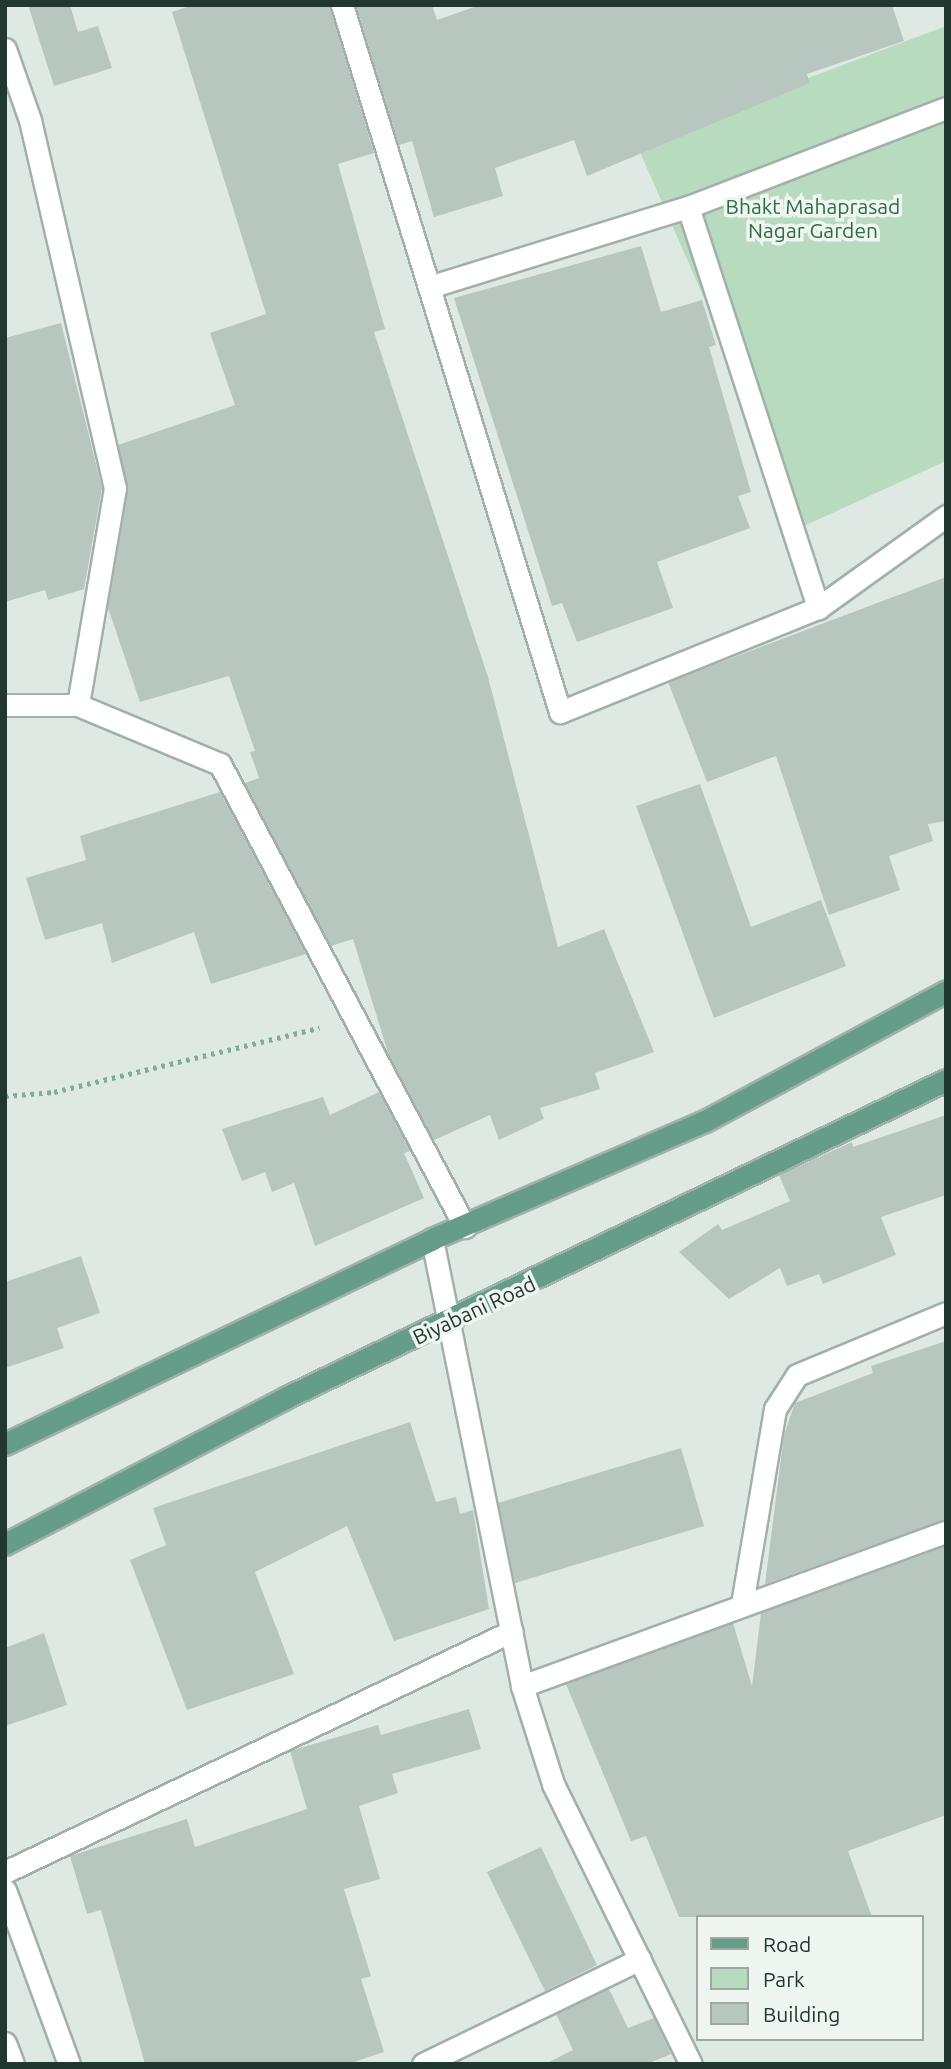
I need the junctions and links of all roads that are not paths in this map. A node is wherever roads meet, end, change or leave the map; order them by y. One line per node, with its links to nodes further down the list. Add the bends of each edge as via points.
1 (342, 5): 5 (street)
2 (5, 49): 9 (street, via 30,120 114,488)
3 (946, 108): 4 (street)
4 (688, 207): 5 (street); 7 (street)
5 (429, 288): 7 (street, via 560,712)
6 (946, 516): 7 (street)
7 (818, 608)
8 (5, 705): 9 (street)
9 (78, 705): 12 (street, via 220,764)
10 (946, 991): 12 (main road, via 705,1121)
11 (946, 1080): 15 (main road, Biyabani Road)
12 (465, 1227): 13 (main road)
13 (432, 1239): 15 (street); 16 (main road)
14 (946, 1313): 19 (street, via 797,1375 775,1409)
15 (448, 1322): 18 (main road, Biyabani Road, via 287,1397); 20 (street)
16 (5, 1444)
17 (946, 1532): 19 (street)
18 (5, 1544)
19 (742, 1604): 21 (street)
20 (512, 1632): 21 (street); 22 (street)
21 (522, 1686): 24 (street, via 553,1784)
22 (5, 1872)
23 (5, 1890): 25 (street)
24 (640, 1959): 26 (street); 27 (street)
25 (69, 2064)
26 (422, 2064)
27 (691, 2064)

